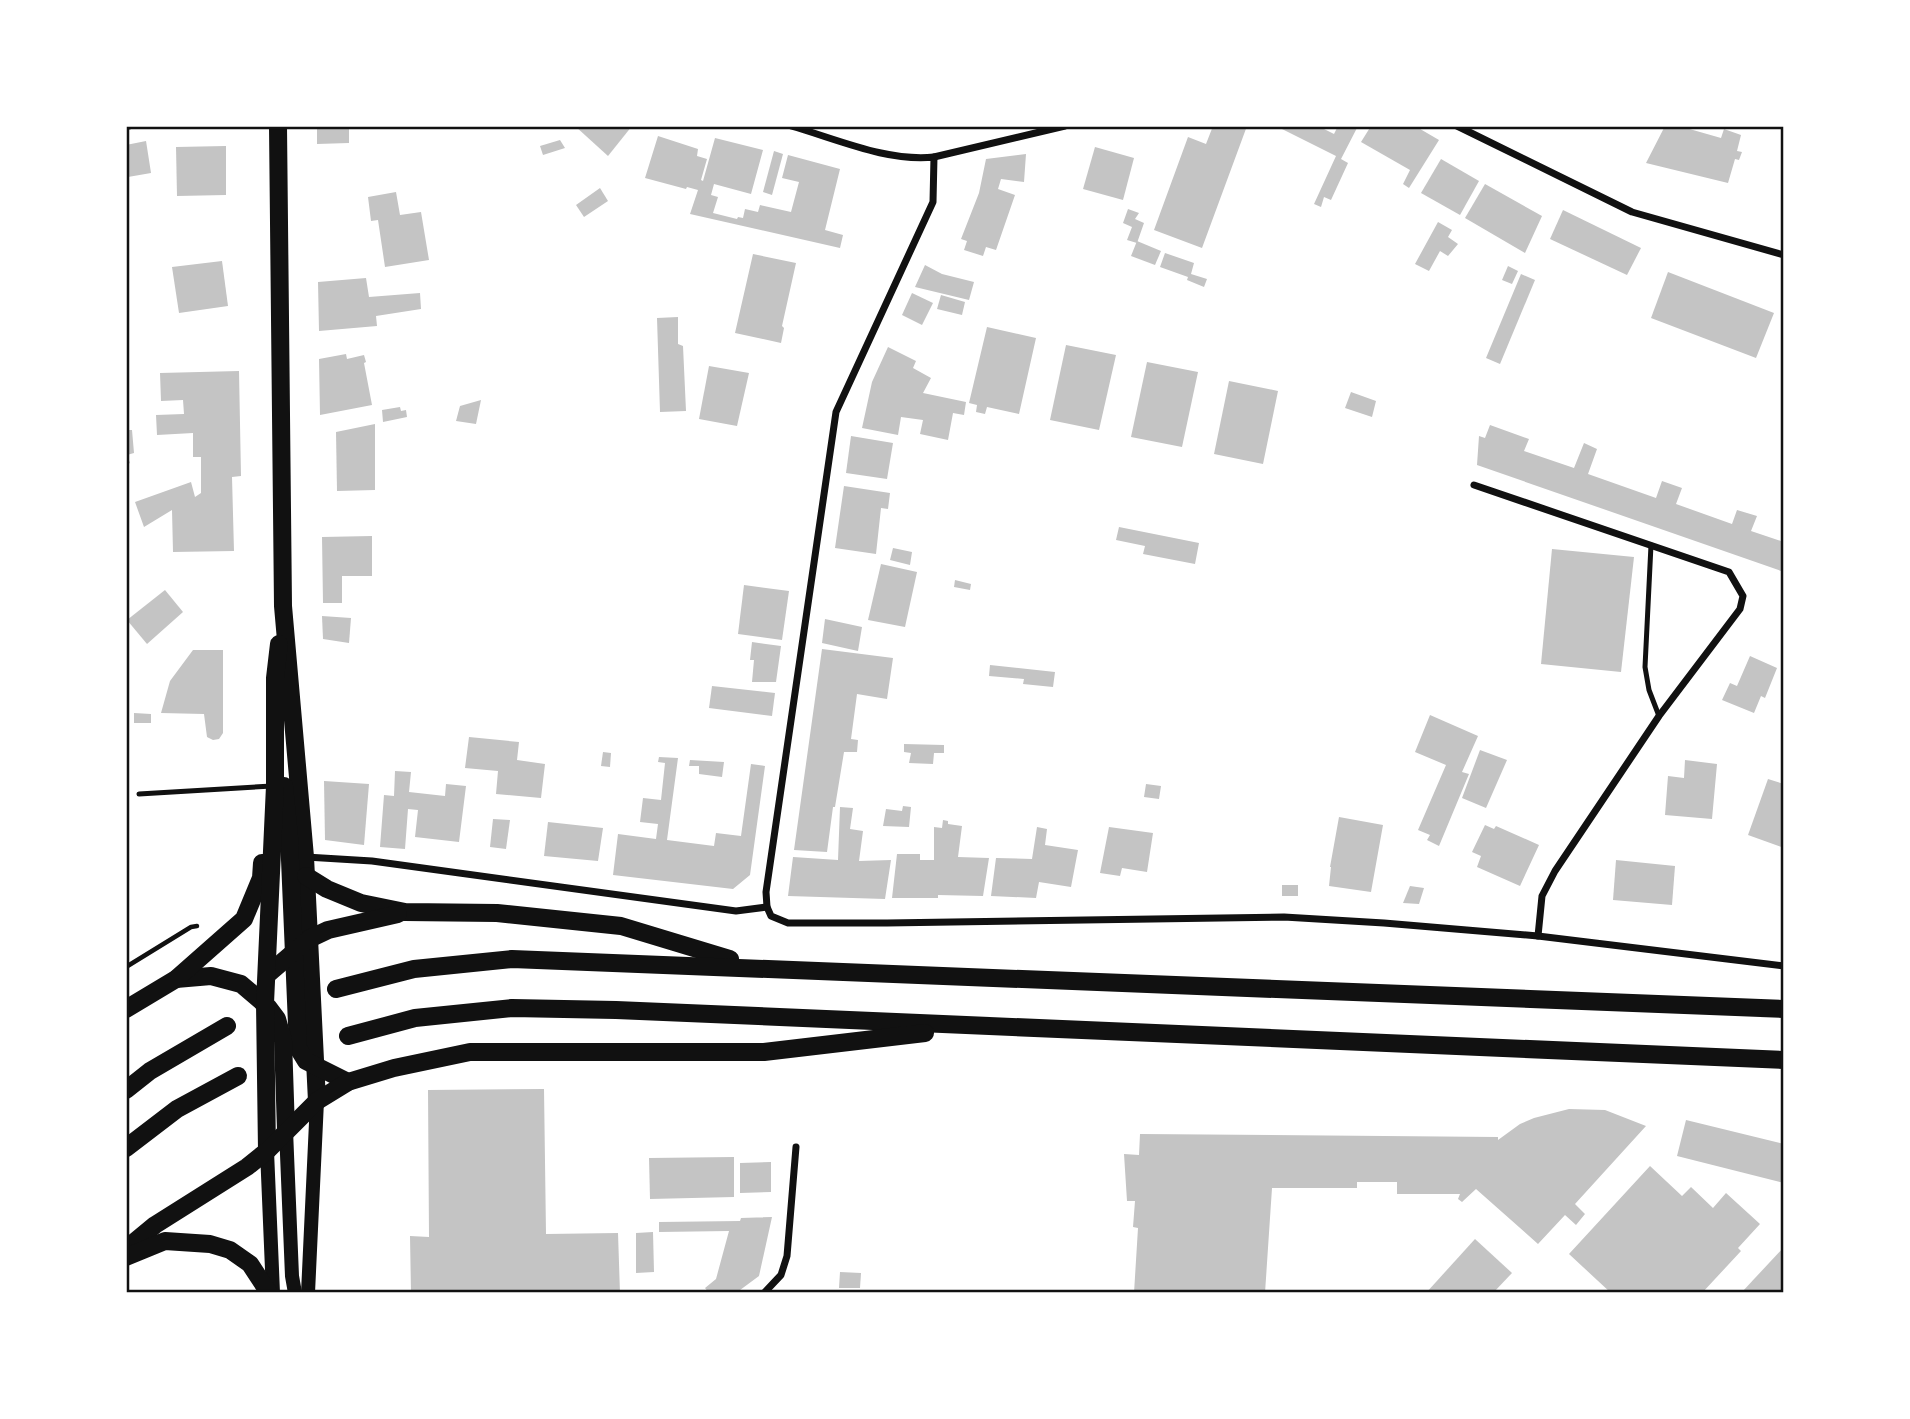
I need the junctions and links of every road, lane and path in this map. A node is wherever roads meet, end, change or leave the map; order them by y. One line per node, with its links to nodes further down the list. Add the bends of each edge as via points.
1 (278, 126): 11 (main road)
2 (791, 126): 7 (street, via 893,155)
3 (1018, 126): 6 (street)
4 (1065, 126): 6 (street)
5 (1457, 126): 8 (street, via 1632,212)
6 (1014, 137): 7 (street)
7 (934, 157): 19 (street, via 933,202 836,412)
8 (1784, 255)
9 (1474, 485): 10 (street)
10 (1651, 545): 13 (lane, via 1645,667); 13 (street, via 1729,572 1743,596 1740,609)
11 (283, 606): 12 (main road); 17 (main road)
12 (275, 678): 14 (main road); 16 (main road)
13 (1659, 716): 21 (street, via 1555,871 1542,896)
14 (270, 786): 15 (lane); 26 (main road); 27 (main road, via 261,878 244,919)
15 (139, 794)
16 (289, 836): 17 (street); 23 (main road)
17 (305, 857): 18 (main road); 19 (street, via 372,861 736,911)
18 (306, 876): 20 (main road, via 361,903); 22 (main road)
19 (767, 906): 21 (street, via 771,916 788,923 1284,917)
20 (405, 912): 22 (main road, via 328,930); 25 (main road, via 497,913 621,926)
21 (1538, 936): 24 (street)
22 (309, 939): 23 (main road); 36 (main road)
23 (294, 953): 26 (main road); 36 (main road, via 298,1048)
24 (1784, 966)
25 (757, 967): 28 (main road, via 512,958 414,969); 31 (main road)
26 (267, 975): 29 (main road)
27 (176, 979): 29 (main road, via 211,976 241,984); 30 (main road)
28 (336, 989)
29 (265, 1003): 41 (main road, via 277,1019 283,1040); 44 (main road)
30 (126, 1009)
31 (1784, 1009)
32 (227, 1026): 39 (main road)
33 (976, 1027): 34 (main road, via 512,1008 415,1018); 35 (main road); 38 (main road, via 764,1052 470,1052)
34 (348, 1035)
35 (1784, 1060)
36 (315, 1066): 38 (main road); 40 (main road)
37 (238, 1076): 43 (main road, via 177,1109)
38 (348, 1082): 40 (main road)
39 (126, 1090)
40 (317, 1101): 41 (main road); 49 (main road)
41 (286, 1130): 44 (main road); 48 (main road)
42 (796, 1147): 50 (street, via 787,1256 781,1275)
43 (126, 1148)
44 (267, 1151): 45 (main road); 47 (main road)
45 (126, 1249)
46 (126, 1257): 47 (main road, via 165,1241 210,1244 250,1264)
47 (271, 1293)
48 (295, 1293)
49 (309, 1293)
50 (765, 1293)

